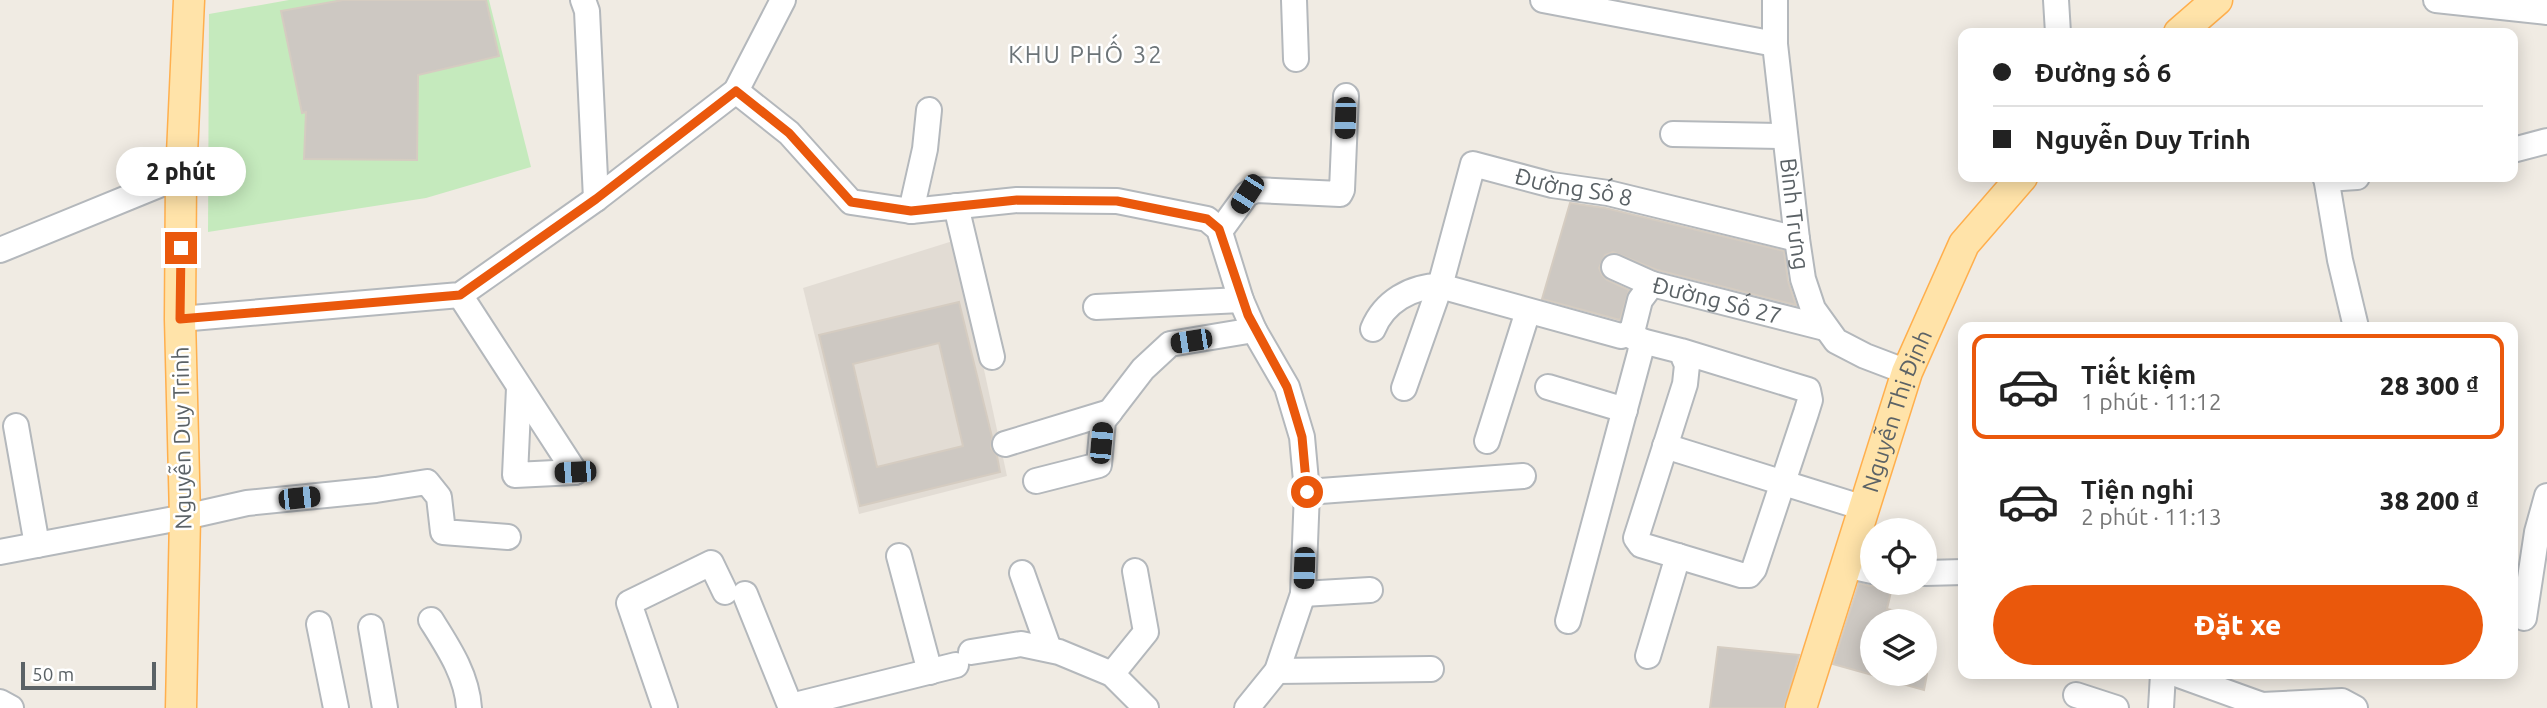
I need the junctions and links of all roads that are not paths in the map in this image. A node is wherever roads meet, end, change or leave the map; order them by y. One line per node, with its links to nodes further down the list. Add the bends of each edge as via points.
1 (583, 0): 25 (street)
2 (783, 0): 15 (street)
3 (1294, 0): 14 (street)
4 (1543, 0): 13 (street)
5 (1775, 0): 13 (street, Bình Trưng)
6 (2056, 0): 11 (street)
7 (2217, 0): 12 (main road)
8 (2436, 0): 10 (street)
9 (194, 3): 22 (main road, Nguyễn Duy Trinh)
10 (2547, 12)
11 (2058, 28)
12 (2185, 28)
13 (1774, 44): 19 (street, Bình Trưng)
14 (1296, 59)
15 (736, 91): 25 (street); 27 (street, via 789,133 851,202)
16 (1346, 96): 28 (street, via 1340,194 1256,190 1247,194)
17 (929, 110): 27 (street)
18 (1673, 134): 19 (street)
19 (1785, 136): 29 (street, Bình Trưng)
20 (2547, 141): 21 (street)
21 (2518, 149)
22 (181, 176): 30 (street); 38 (main road, Nguyễn Duy Trinh)
23 (2018, 182): 46 (main road, Nguyễn Thị Định, via 1964,244)
24 (2327, 182): 39 (street)
25 (596, 199): 34 (street)
26 (956, 206): 27 (street); 28 (street, via 1017,200 1117,201 1207,219); 45 (street)
27 (911, 211)
28 (1219, 229): 35 (street)
29 (1797, 239): 33 (street, Đường Số 8, via 1472,164); 40 (street, Bình Trưng, via 1803,279)
30 (0, 250)
31 (1614, 267): 32 (street)
32 (1652, 284): 40 (street, Đường Số 27); 43 (street, Đường Số 27, via 1640,300)
33 (1440, 286): 37 (street); 41 (street, via 1427,286 1398,298 1383,309); 49 (street)
34 (460, 295): 38 (street); 48 (street)
35 (1241, 300): 36 (street); 42 (street)
36 (1096, 307)
37 (1528, 311): 43 (street); 53 (street)
38 (180, 319): 62 (main road, Nguyễn Duy Trinh)
39 (2356, 322)
40 (1825, 328): 46 (street, Bình Trưng, via 1836,341)
41 (1373, 329)
42 (1254, 330): 51 (street, via 1170,344 1143,369); 59 (street, via 1287,387 1302,437)
43 (1634, 337): 44 (street); 50 (street, Đường Số 27)
44 (1681, 351): 55 (street, via 1687,365 1685,384); 58 (street, via 1808,390 1810,400)
45 (992, 357)
46 (1907, 372): 61 (main road, Nguyễn Thị Định)
47 (1548, 387): 50 (street)
48 (519, 388)
49 (1404, 388)
50 (1626, 410): 77 (street, Đường Số 27)
51 (1110, 412): 54 (street); 57 (street, via 1103,421 1099,465)
52 (16, 426): 64 (street)
53 (1487, 441)
54 (1005, 444)
55 (1665, 446): 58 (street); 67 (street, via 1636,538 1641,545)
56 (1523, 476): 59 (street)
57 (1036, 481)
58 (1782, 483): 61 (street); 67 (street, via 1749,575)
59 (1307, 492): 74 (street)
60 (2547, 496): 75 (street, via 2537,533)
61 (1864, 508): 68 (main road, Nguyễn Thị Định)
62 (185, 517): 63 (street, via 247,503 427,482 439,497 443,532); 64 (street); 92 (main road, Nguyễn Duy Trinh)
63 (508, 537)
64 (37, 545): 65 (street)
65 (0, 552)
66 (899, 556): 84 (street)
67 (1678, 556): 81 (street)
68 (1859, 568): 99 (main road, Nguyễn Thị Định)
69 (1135, 571): 85 (street, via 1146,632)
70 (1958, 572): 72 (street)
71 (1022, 573): 80 (street)
72 (1937, 573)
73 (1370, 590): 74 (street)
74 (1303, 594): 83 (street)
75 (2528, 618)
76 (431, 620): 95 (street, via 454,656)
77 (1567, 621)
78 (319, 624): 93 (street)
79 (371, 628): 94 (street)
80 (1049, 649): 84 (street, via 1021,643); 85 (street)
81 (1648, 656)
82 (1431, 669): 83 (street)
83 (1277, 671): 98 (street)
84 (929, 672): 90 (street)
85 (1112, 674): 97 (street)
86 (2163, 679): 101 (street)
87 (2190, 679): 102 (street, via 2262,705 2342,701)
88 (2076, 695): 100 (street)
89 (0, 702): 91 (street)
90 (791, 707): 96 (street, via 735,593 711,563 629,603)
91 (11, 708)
92 (181, 708)
93 (336, 708)
94 (385, 708)
95 (468, 708)
96 (664, 708)
97 (1146, 708)
98 (1247, 708)
99 (1801, 708)
100 (2116, 708)
101 (2161, 708)
102 (2355, 708)

